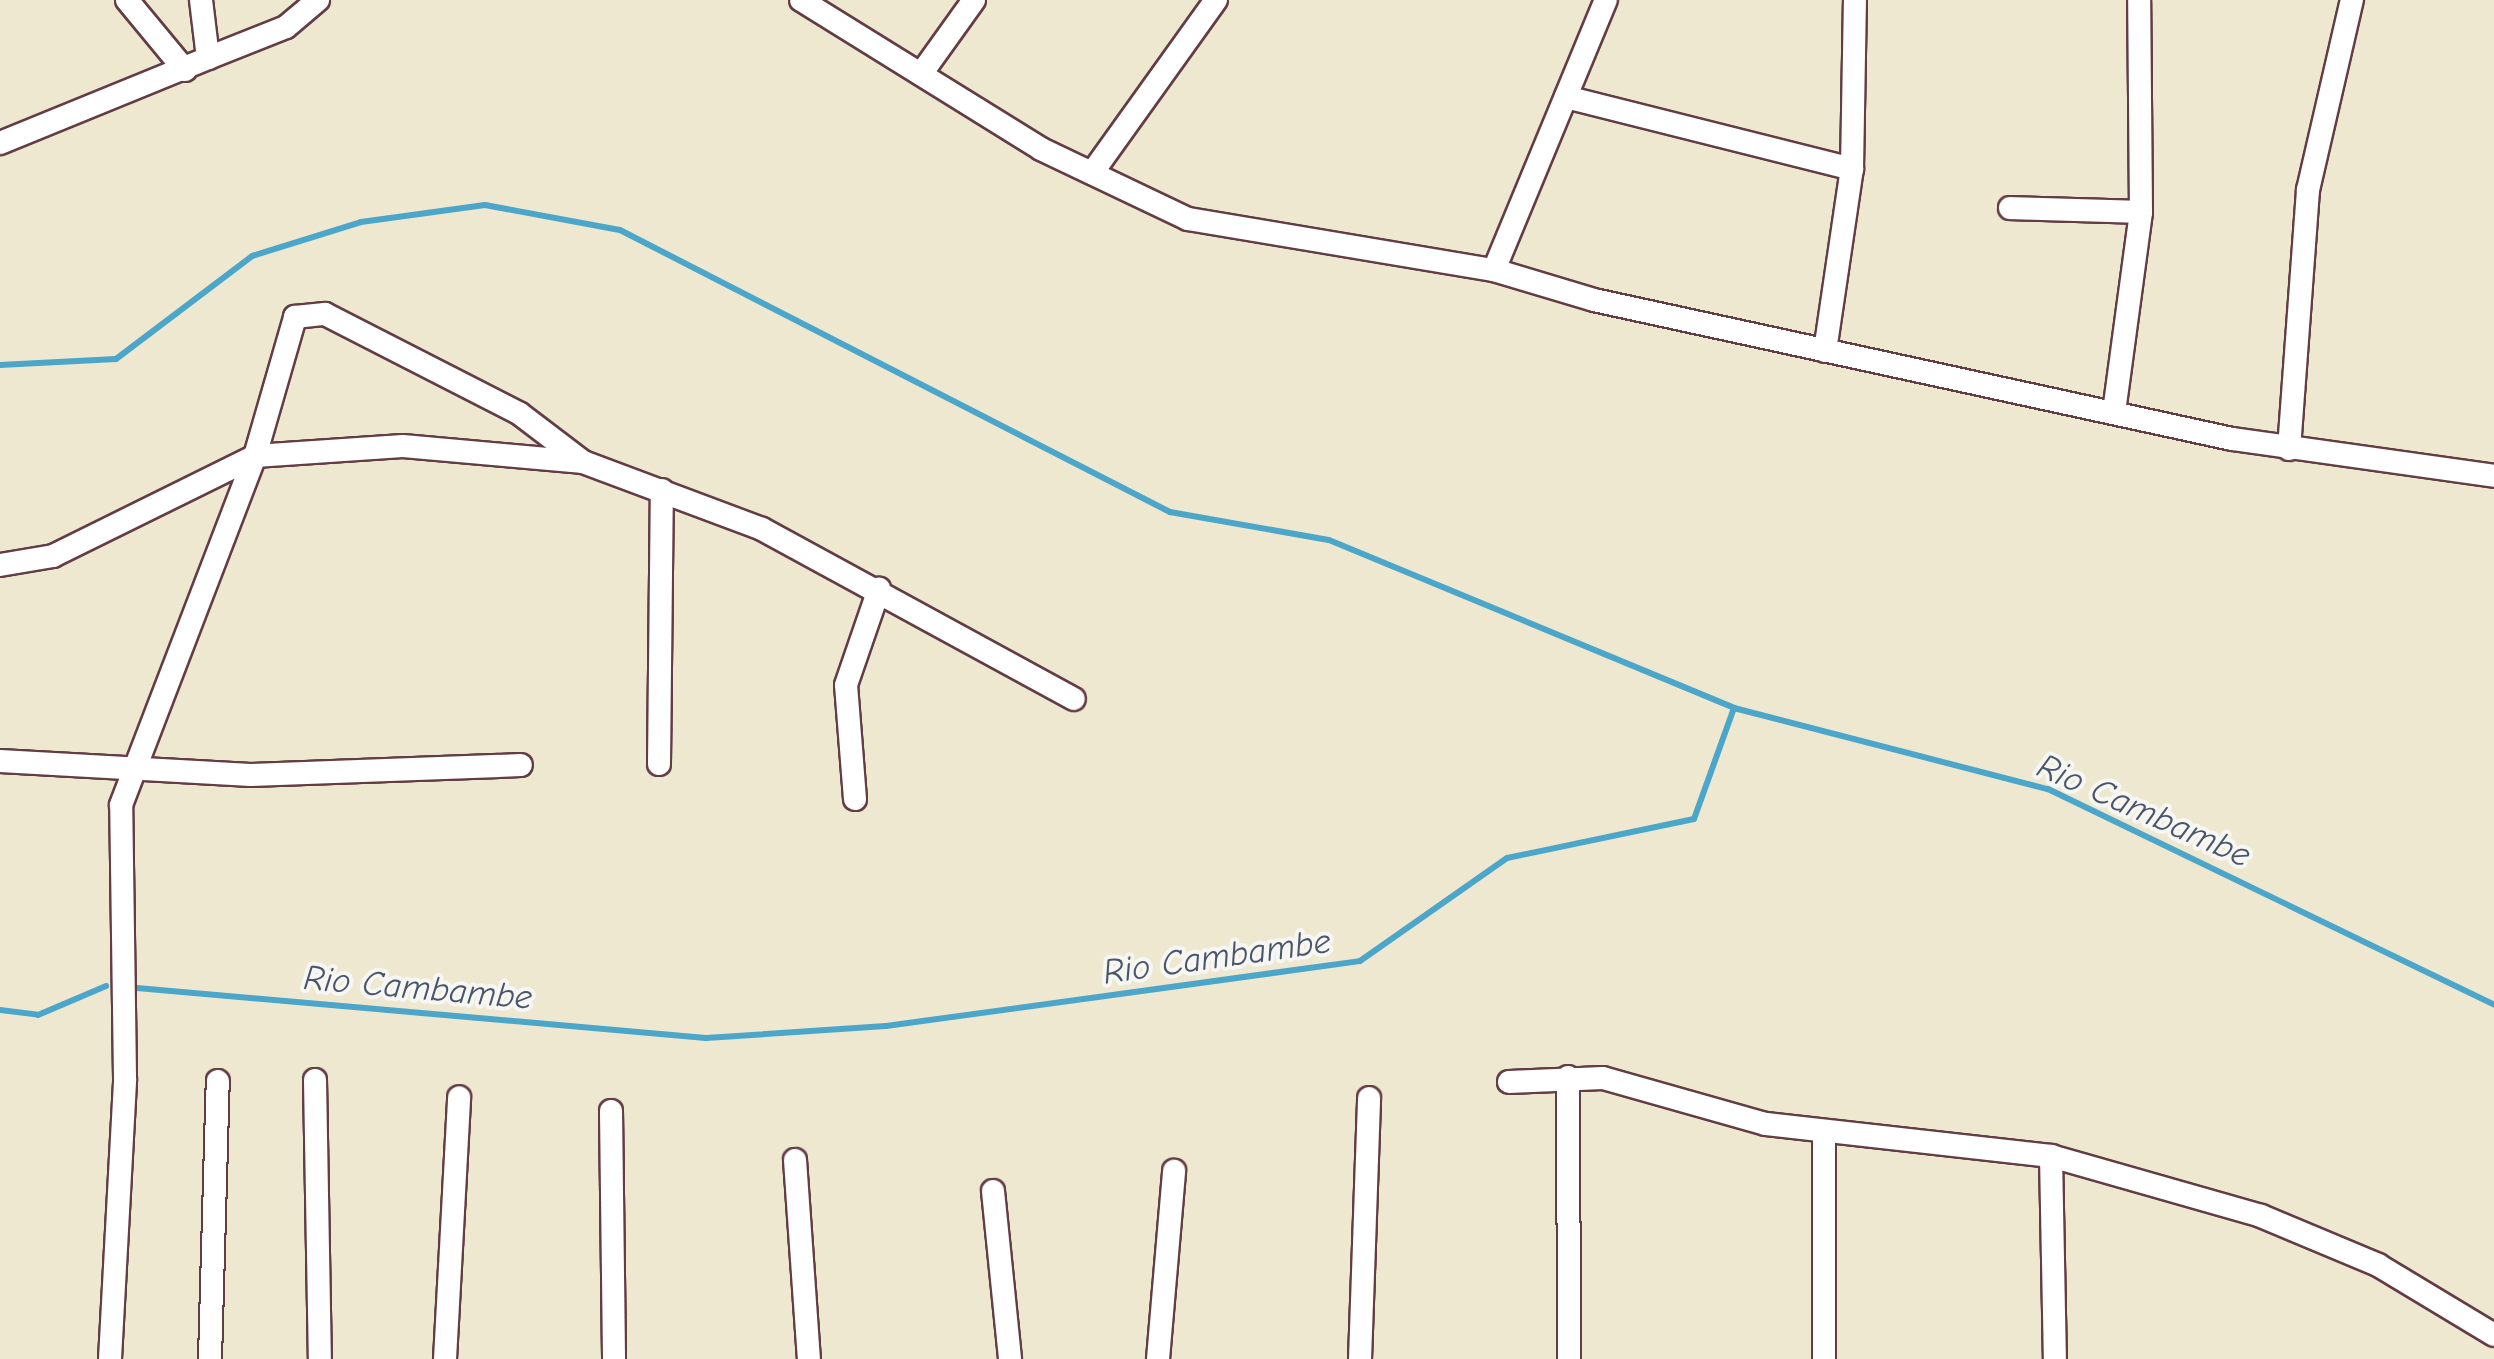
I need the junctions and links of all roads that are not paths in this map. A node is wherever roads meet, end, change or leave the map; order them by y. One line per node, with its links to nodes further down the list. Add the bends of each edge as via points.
1 (127, 0): 12 (street)
2 (201, 0): 11 (street)
3 (318, 0): 11 (street, via 286,28)
4 (801, 0): 13 (street)
5 (974, 0): 13 (street)
6 (1216, 0): 17 (street)
7 (1606, 0): 14 (street)
8 (1856, 0): 16 (street)
9 (2139, 0): 19 (street)
10 (2352, 0): 23 (street, via 2308,190)
11 (208, 58): 12 (street)
12 (185, 70): 15 (street)
13 (921, 74): 17 (street)
14 (1566, 97): 16 (street); 20 (street)
15 (0, 142)
16 (1852, 170): 21 (street)
17 (1092, 173): 20 (street, via 1224,229)
18 (2010, 208): 19 (street)
19 (2141, 212): 22 (street)
20 (1494, 270): 21 (street)
21 (1825, 351): 22 (street)
22 (2114, 412): 23 (street)
23 (2289, 449): 26 (street)
24 (255, 456): 25 (street, via 404,446); 25 (street, via 268,392 304,310 520,414); 28 (street, via 53,556); 34 (street)
25 (583, 462): 27 (street)
26 (2494, 476)
27 (662, 490): 29 (street); 32 (street)
28 (0, 565)
29 (879, 589): 30 (street); 35 (street, via 846,684)
30 (1074, 699)
31 (0, 760): 34 (street)
32 (660, 764)
33 (521, 765): 34 (street)
34 (127, 772): 49 (street)
35 (855, 799)
36 (1568, 1078): 39 (street); 43 (street, via 1628,1083); 58 (street)
37 (314, 1080): 51 (street)
38 (218, 1081): 50 (street)
39 (1509, 1082)
40 (460, 1097): 52 (street)
41 (1368, 1098): 57 (street)
42 (612, 1111): 53 (street)
43 (1824, 1132): 44 (street); 59 (street)
44 (2052, 1156): 48 (street, via 2261,1216 2378,1265); 60 (street)
45 (795, 1160): 54 (street)
46 (1174, 1172): 56 (street)
47 (993, 1191): 55 (street)
48 (2494, 1335)
49 (110, 1359)
50 (210, 1359)
51 (320, 1359)
52 (445, 1359)
53 (614, 1359)
54 (809, 1359)
55 (1010, 1359)
56 (1158, 1359)
57 (1360, 1359)
58 (1569, 1359)
59 (1824, 1359)
60 (2055, 1359)

